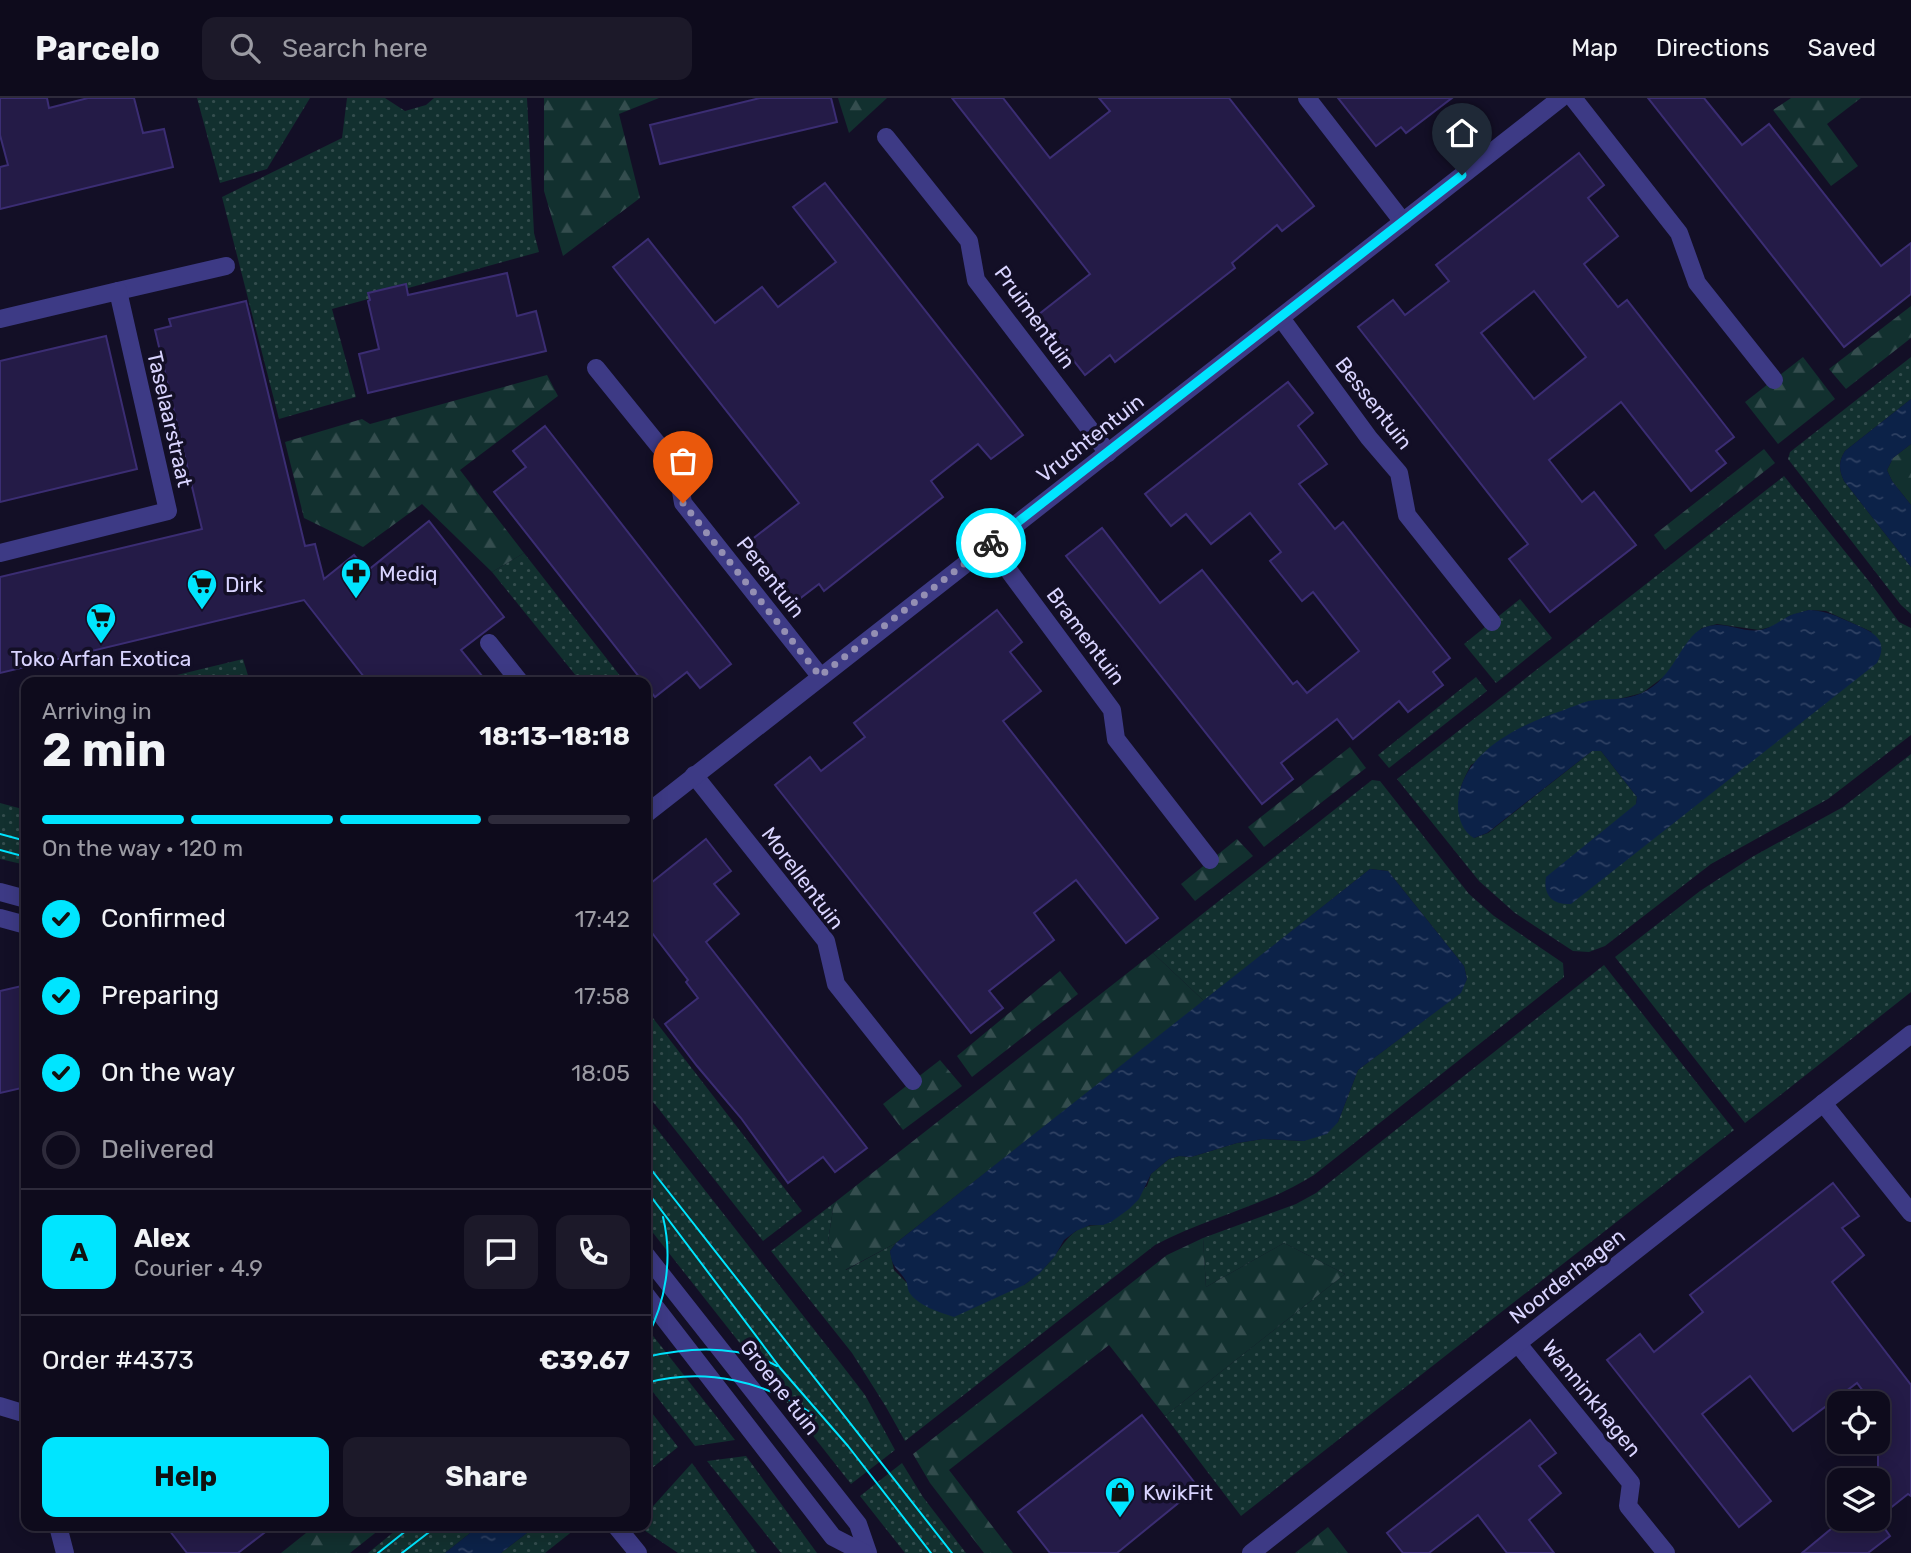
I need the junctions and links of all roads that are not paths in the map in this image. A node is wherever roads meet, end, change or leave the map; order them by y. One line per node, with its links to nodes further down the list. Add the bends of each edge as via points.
1 (1307, 98): 5 (street)
2 (1561, 98): 5 (street, Vruchtentuin)
3 (1573, 98): 11 (street, via 1679,233 1697,283)
4 (886, 137): 12 (street, Pruimentuin, via 969,242 976,280)
5 (1403, 222): 8 (street, Vruchtentuin)
6 (226, 266): 7 (street)
7 (118, 291): 9 (street); 14 (street, Taselaarstraat, via 168,511)
8 (1281, 318): 12 (street, Vruchtentuin); 15 (street, Bessentuin, via 1399,473 1408,516)
9 (0, 319)
10 (596, 368): 17 (street, Perentuin, via 677,468 683,503)
11 (1774, 380)
12 (1108, 453): 13 (street, Vruchtentuin)
13 (989, 544): 17 (street, Vruchtentuin); 21 (street, Bramentuin, via 1112,710 1116,740)
14 (0, 553)
15 (1492, 622)
16 (489, 643): 18 (street)
17 (820, 676): 19 (street, Vruchtentuin)
18 (516, 677)
19 (694, 775): 20 (street, Vruchtentuin); 27 (street, Morellentuin, via 826,941 836,984)
20 (651, 810)
21 (1210, 860)
22 (0, 892): 23 (street)
23 (21, 898)
24 (0, 918): 25 (street)
25 (21, 924)
26 (1911, 1034): 28 (street, Noorderhagen)
27 (913, 1081)
28 (1823, 1103): 29 (street); 32 (street, Noorderhagen)
29 (1911, 1213)
30 (651, 1261): 39 (street, Groene tuin, via 858,1524)
31 (651, 1301): 39 (street, Groene tuin, via 833,1537)
32 (1518, 1344): 40 (street, Noorderhagen); 41 (street, Wanninkhagen, via 1631,1483 1628,1506)
33 (0, 1406): 34 (street)
34 (21, 1412)
35 (59, 1531): 37 (street)
36 (620, 1531): 38 (street)
37 (65, 1553)
38 (638, 1553)
39 (866, 1553)
40 (1251, 1553)
41 (1666, 1553)

